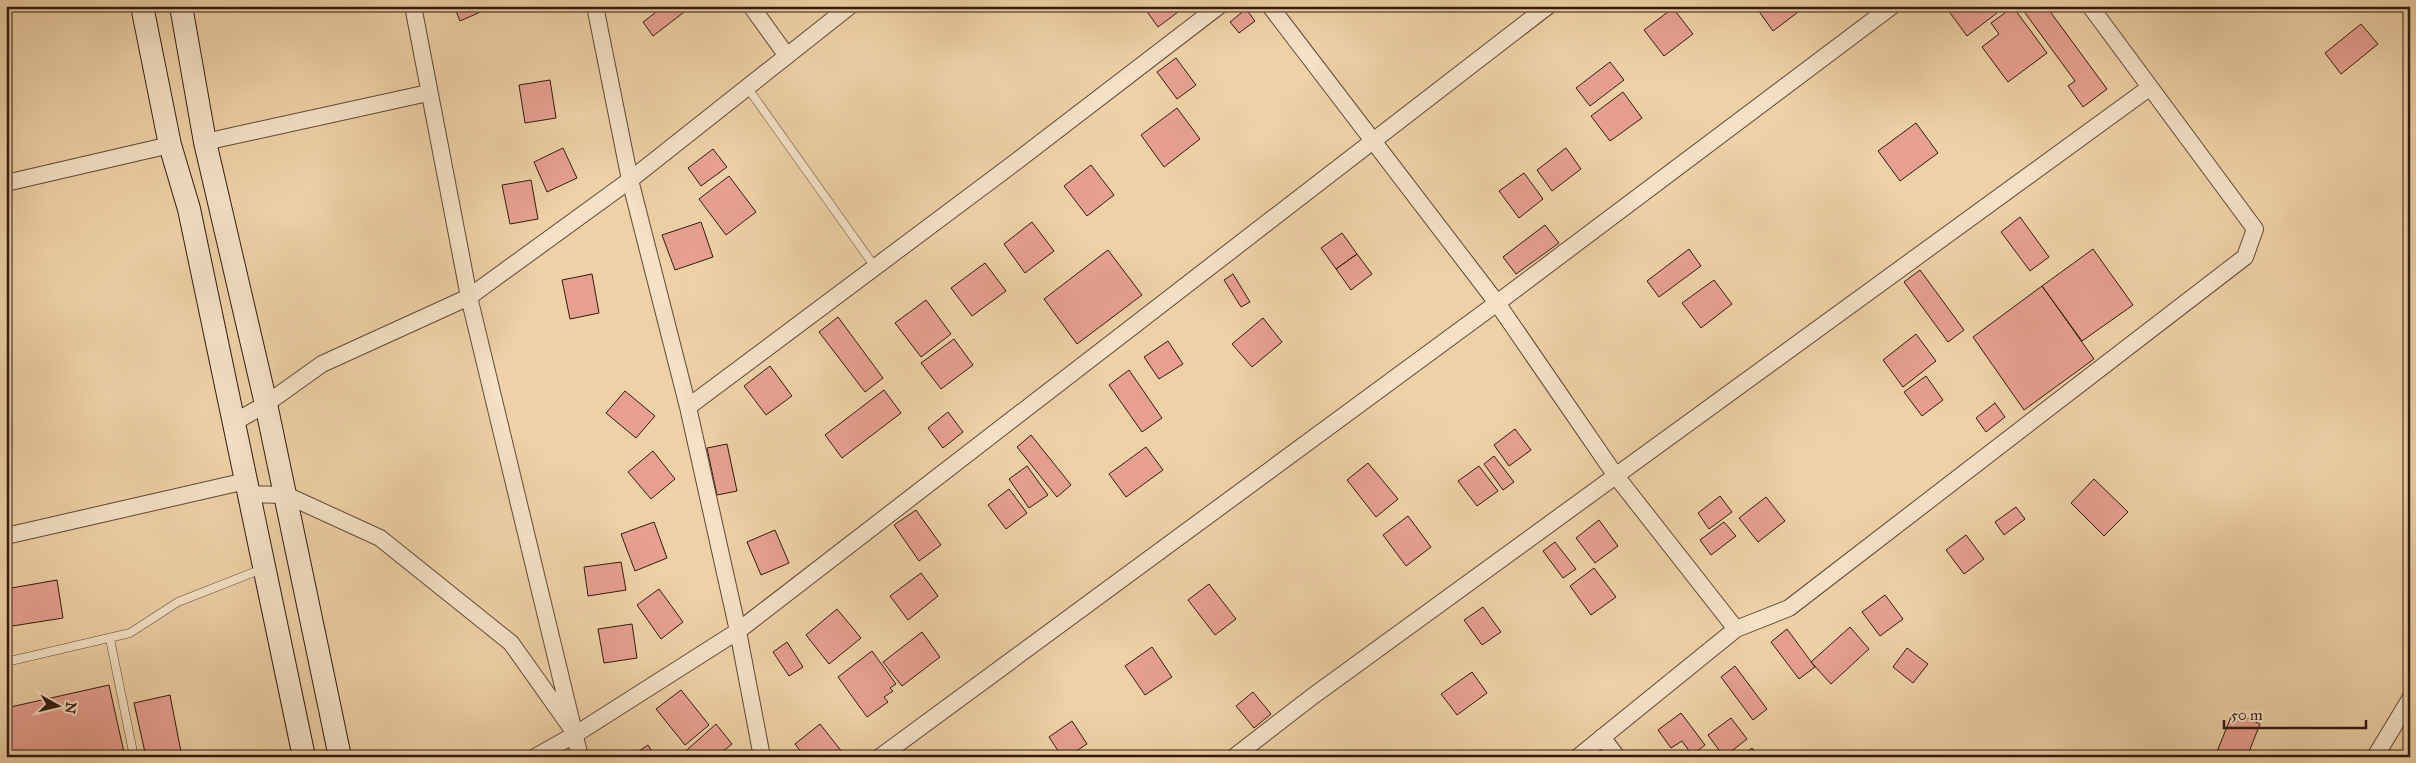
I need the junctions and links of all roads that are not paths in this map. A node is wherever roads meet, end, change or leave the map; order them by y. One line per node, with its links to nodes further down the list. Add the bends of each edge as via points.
1 (142, 6): 18 (main road)
2 (181, 6): 17 (main road)
3 (413, 6): 15 (street)
4 (595, 6): 19 (street)
5 (751, 6): 12 (street)
6 (850, 6): 12 (street)
7 (1219, 6): 21 (street)
8 (1270, 6): 16 (street)
9 (1548, 6): 16 (street)
10 (1892, 6): 23 (street)
11 (2090, 6): 14 (street)
12 (787, 56): 13 (street)
13 (747, 87): 19 (street); 21 (lane)
14 (2149, 88): 27 (street); 32 (street, via 2254,230 2245,257 1789,608)
15 (428, 93): 17 (street); 22 (street)
16 (1374, 140): 23 (street); 33 (street)
17 (206, 142): 24 (main road)
18 (170, 145): 20 (street); 26 (main road, via 188,209)
19 (630, 180): 22 (street); 25 (street)
20 (6, 183)
21 (876, 267): 25 (street)
22 (469, 297): 24 (street, via 322,364); 37 (street)
23 (1497, 303): 27 (street); 45 (street)
24 (266, 404): 26 (street); 29 (main road)
25 (688, 407): 33 (street)
26 (233, 423): 28 (main road)
27 (1616, 476): 32 (street); 46 (street)
28 (247, 488): 29 (street); 30 (street); 31 (main road)
29 (286, 495): 37 (street, via 380,538 511,643); 41 (main road)
30 (6, 536)
31 (264, 568): 34 (lane, via 178,602 130,633); 40 (main road)
32 (1736, 628): 38 (street)
33 (738, 632): 37 (street); 44 (street)
34 (110, 639): 35 (lane); 39 (lane)
35 (6, 662)
36 (2410, 699): 49 (street)
37 (576, 734): 42 (street); 43 (street)
38 (1602, 737): 47 (street); 48 (street)
39 (134, 757)
40 (304, 757)
41 (340, 757)
42 (535, 757)
43 (580, 757)
44 (762, 757)
45 (880, 757)
46 (1234, 757)
47 (1578, 757)
48 (1617, 757)
49 (2375, 757)

